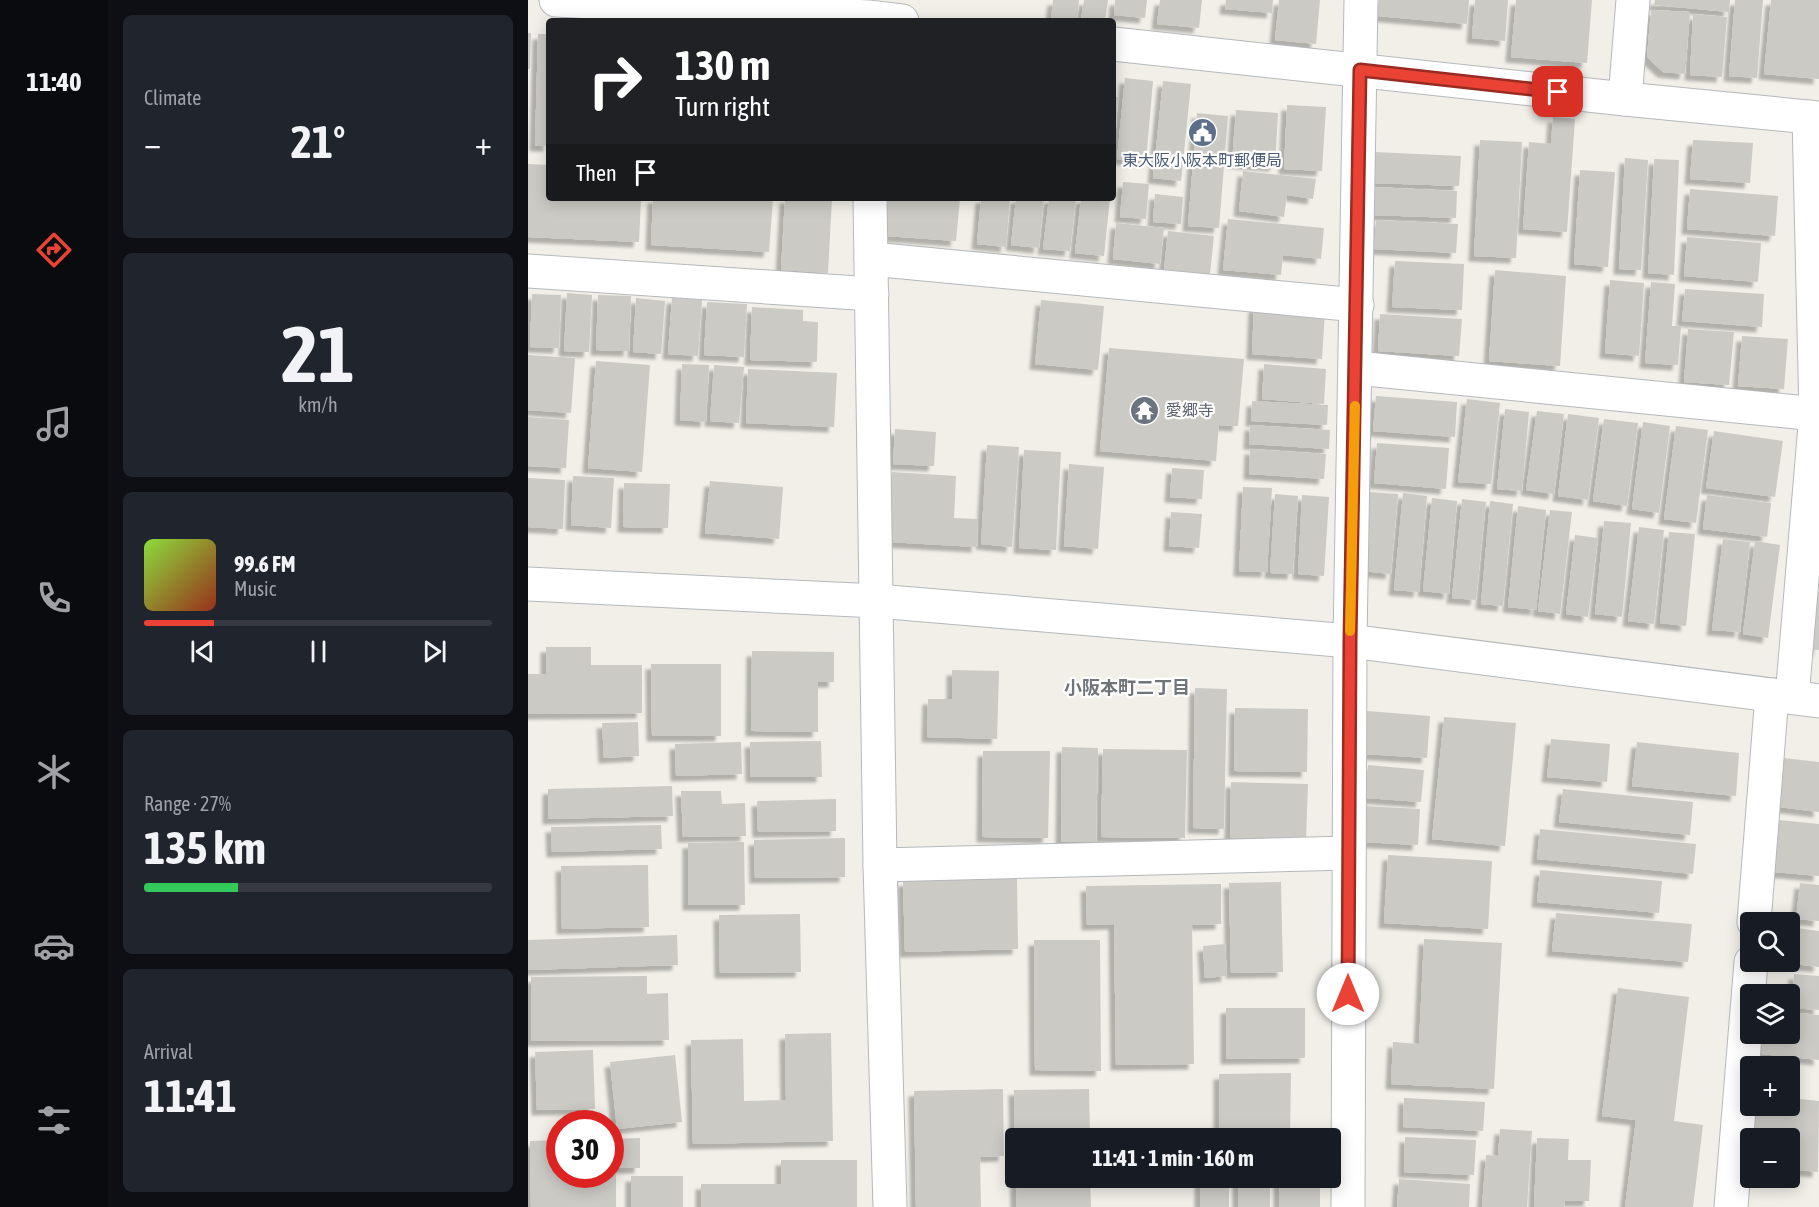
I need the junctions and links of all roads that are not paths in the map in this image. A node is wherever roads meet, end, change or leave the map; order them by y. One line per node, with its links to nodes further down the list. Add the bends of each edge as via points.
1 (556, 0): 4 (street)
2 (1361, 0): 7 (street)
3 (1634, 0): 8 (street)
4 (867, 13): 5 (street)
5 (889, 18)
6 (1116, 44): 7 (street)
7 (1360, 70): 8 (street); 14 (street)
8 (1624, 99): 9 (street)
9 (1814, 117): 16 (street)
10 (870, 201): 11 (street)
11 (871, 260): 13 (street); 14 (street)
12 (528, 271): 13 (street)
13 (872, 294): 18 (street)
14 (1357, 305): 15 (street)
15 (1356, 368): 16 (street); 19 (street)
16 (1816, 414): 20 (street)
17 (528, 584): 18 (street)
18 (877, 601): 19 (street); 22 (street)
19 (1350, 641): 20 (street); 21 (street)
20 (1794, 698): 23 (street)
21 (1349, 852): 22 (street); 26 (street)
22 (880, 864): 25 (street)
23 (1756, 912)
24 (1750, 972): 27 (street)
25 (891, 1207)
26 (1348, 1207)
27 (1731, 1207)

